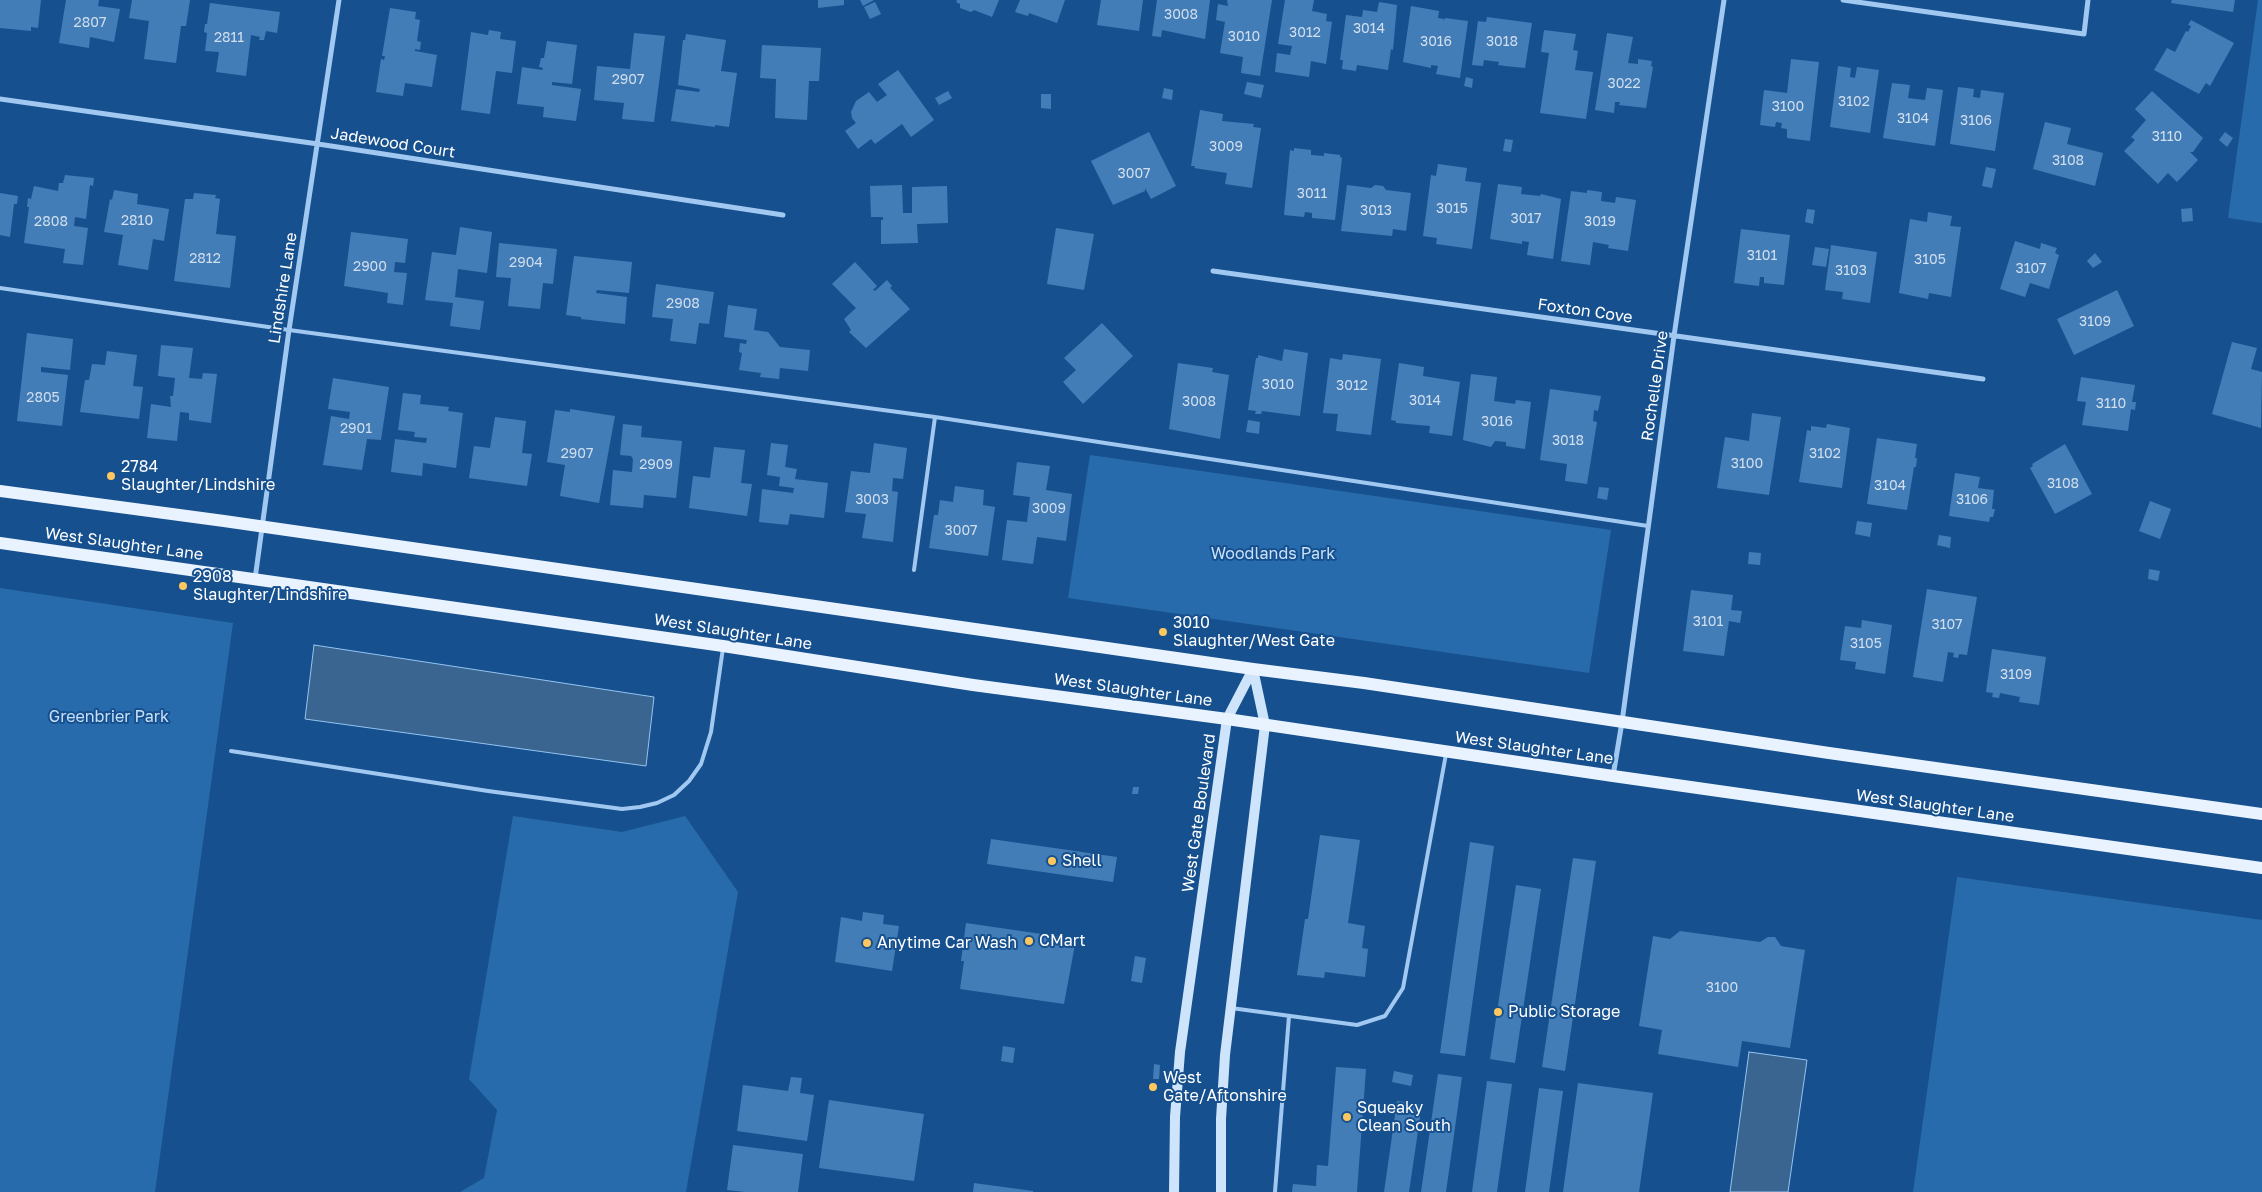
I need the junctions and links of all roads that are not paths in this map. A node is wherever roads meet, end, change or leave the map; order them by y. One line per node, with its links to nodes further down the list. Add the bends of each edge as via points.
1 (339, 0): 6 (street, Lindshire Lane)
2 (1724, 0): 11 (street, Rochelle Drive)
3 (1842, 0): 4 (street, via 2084,34)
4 (2088, 0)
5 (0, 99): 6 (street, Jadewood Court)
6 (318, 144): 7 (street, Jadewood Court); 10 (street, Lindshire Lane)
7 (783, 215)
8 (1213, 271): 11 (street, Foxton Cove)
9 (0, 288): 10 (lane)
10 (289, 330): 13 (lane); 16 (street, Lindshire Lane)
11 (1674, 336): 12 (street, Foxton Cove); 15 (street, Rochelle Drive)
12 (1983, 379)
13 (935, 417): 15 (lane); 18 (lane)
14 (0, 491): 16 (main road)
15 (1648, 526): 23 (street, Rochelle Drive)
16 (262, 527): 19 (street, Lindshire Lane); 21 (main road)
17 (0, 544): 19 (main road, West Slaughter Lane)
18 (914, 570)
19 (255, 580): 20 (main road, West Slaughter Lane)
20 (723, 646): 22 (main road, West Slaughter Lane, via 973,685); 25 (lane, via 711,732 701,764 674,795 640,807 622,809 488,791)
21 (1253, 669): 22 (main road, West Gate Boulevard); 23 (main road, via 1364,682); 24 (main road)
22 (1227, 719): 24 (main road, West Slaughter Lane); 32 (main road, West Gate Boulevard, via 1180,1052)
23 (1622, 722): 27 (street, Rochelle Drive); 28 (main road)
24 (1265, 725): 26 (main road, West Slaughter Lane); 30 (main road)
25 (231, 751)
26 (1446, 752): 27 (main road, West Slaughter Lane); 31 (lane, via 1403,988 1385,1016 1357,1025)
27 (1613, 776): 29 (main road, West Slaughter Lane)
28 (2262, 814)
29 (2262, 868)
30 (1231, 1008): 31 (lane); 33 (main road, via 1221,1119)
31 (1290, 1016): 34 (lane)
32 (1174, 1192)
33 (1221, 1192)
34 (1275, 1192)

